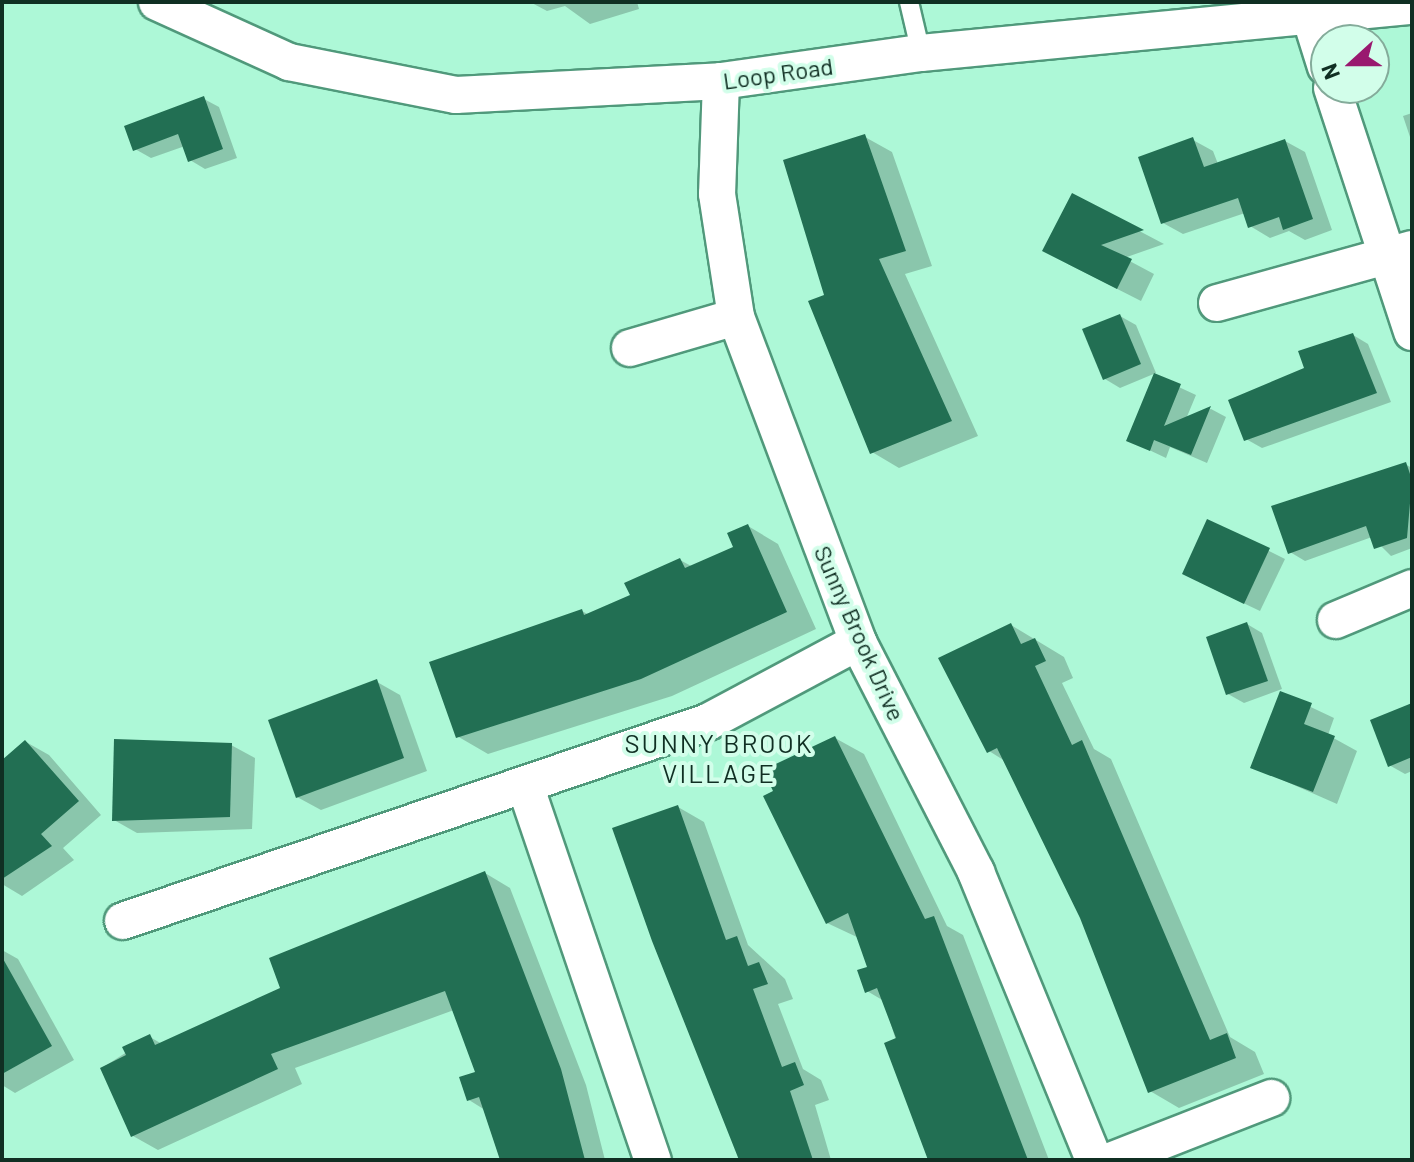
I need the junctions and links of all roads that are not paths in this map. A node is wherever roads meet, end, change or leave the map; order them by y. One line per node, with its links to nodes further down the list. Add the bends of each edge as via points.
1 (157, 2): 7 (street, Loop Road, via 289,62 456,95)
2 (909, 2): 6 (lane)
3 (1412, 6): 4 (street, Loop Road)
4 (1310, 16): 5 (street); 6 (street, Loop Road)
5 (1313, 24)
6 (921, 53): 7 (street, Loop Road)
7 (721, 81): 11 (street, Sunny Brook Drive, via 717,194)
8 (1339, 104): 9 (street)
9 (1399, 252): 10 (street); 12 (street)
10 (1217, 303)
11 (736, 317): 13 (street); 16 (street, Sunny Brook Drive)
12 (1412, 332)
13 (630, 348)
14 (1412, 588): 15 (street)
15 (1336, 620)
16 (858, 642): 17 (street, via 708,722); 21 (street, Sunny Brook Drive, via 976,872)
17 (526, 788): 18 (street); 20 (street)
18 (123, 921)
19 (1271, 1098): 22 (street)
20 (653, 1160)
21 (1094, 1160)
22 (1113, 1160)

